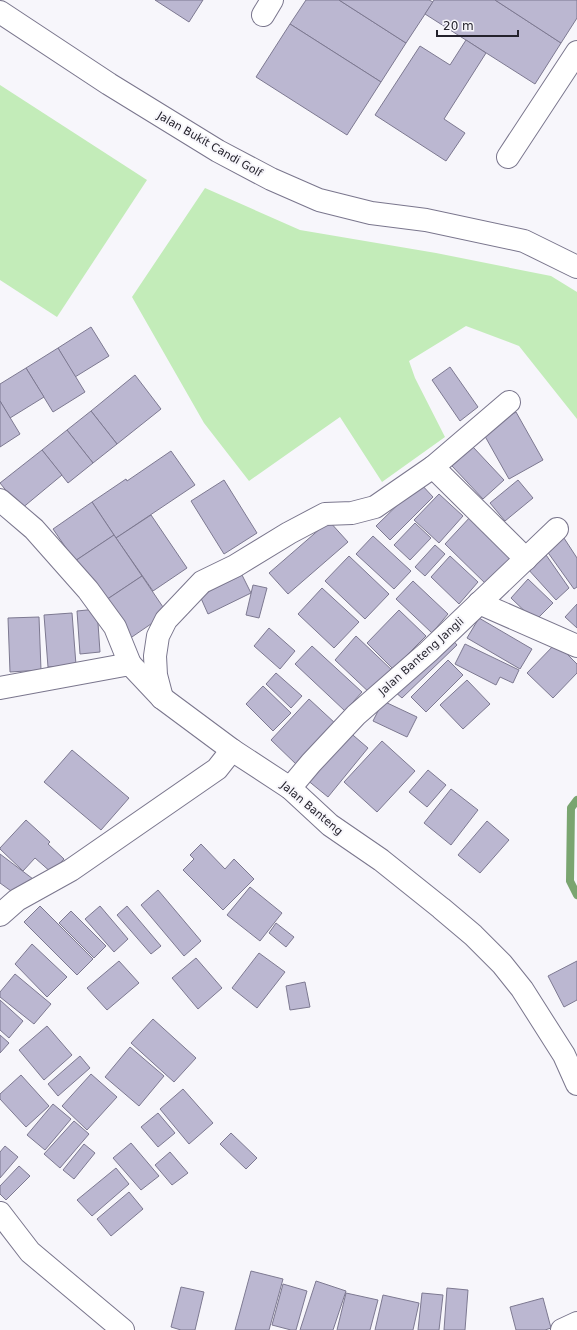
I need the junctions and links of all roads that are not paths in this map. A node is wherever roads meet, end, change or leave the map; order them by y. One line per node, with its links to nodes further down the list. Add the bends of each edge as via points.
1 (0, 12): 4 (street, Jalan Bukit Candi Golf, via 109,84 218,151 278,182 319,200 371,213 426,220 524,241)
2 (577, 52): 3 (street)
3 (508, 157)
4 (577, 267)
5 (509, 402): 6 (street)
6 (433, 467): 9 (street); 14 (street, via 375,507 352,514 325,514 202,582 166,620 158,636 156,674)
7 (0, 500): 12 (street, via 34,529 88,590 115,627)
8 (557, 529): 9 (street, Jalan Banteng Jangli)
9 (526, 559): 10 (street, Jalan Banteng Jangli)
10 (479, 603): 11 (street); 16 (street, Jalan Banteng Jangli, via 356,715)
11 (577, 646)
12 (130, 664): 13 (street); 14 (street, Jalan Banteng)
13 (0, 688)
14 (162, 698): 15 (street, Jalan Banteng)
15 (232, 750): 16 (street, Jalan Banteng); 17 (street, via 217,769 70,870 17,900)
16 (290, 788): 18 (street, Jalan Banteng, via 330,826 381,860 441,908 502,964 522,989 564,1055)
17 (0, 915)
18 (577, 1084)
19 (0, 1213): 21 (street, via 30,1252)
20 (577, 1323): 22 (street)
21 (123, 1330)
22 (562, 1330)

